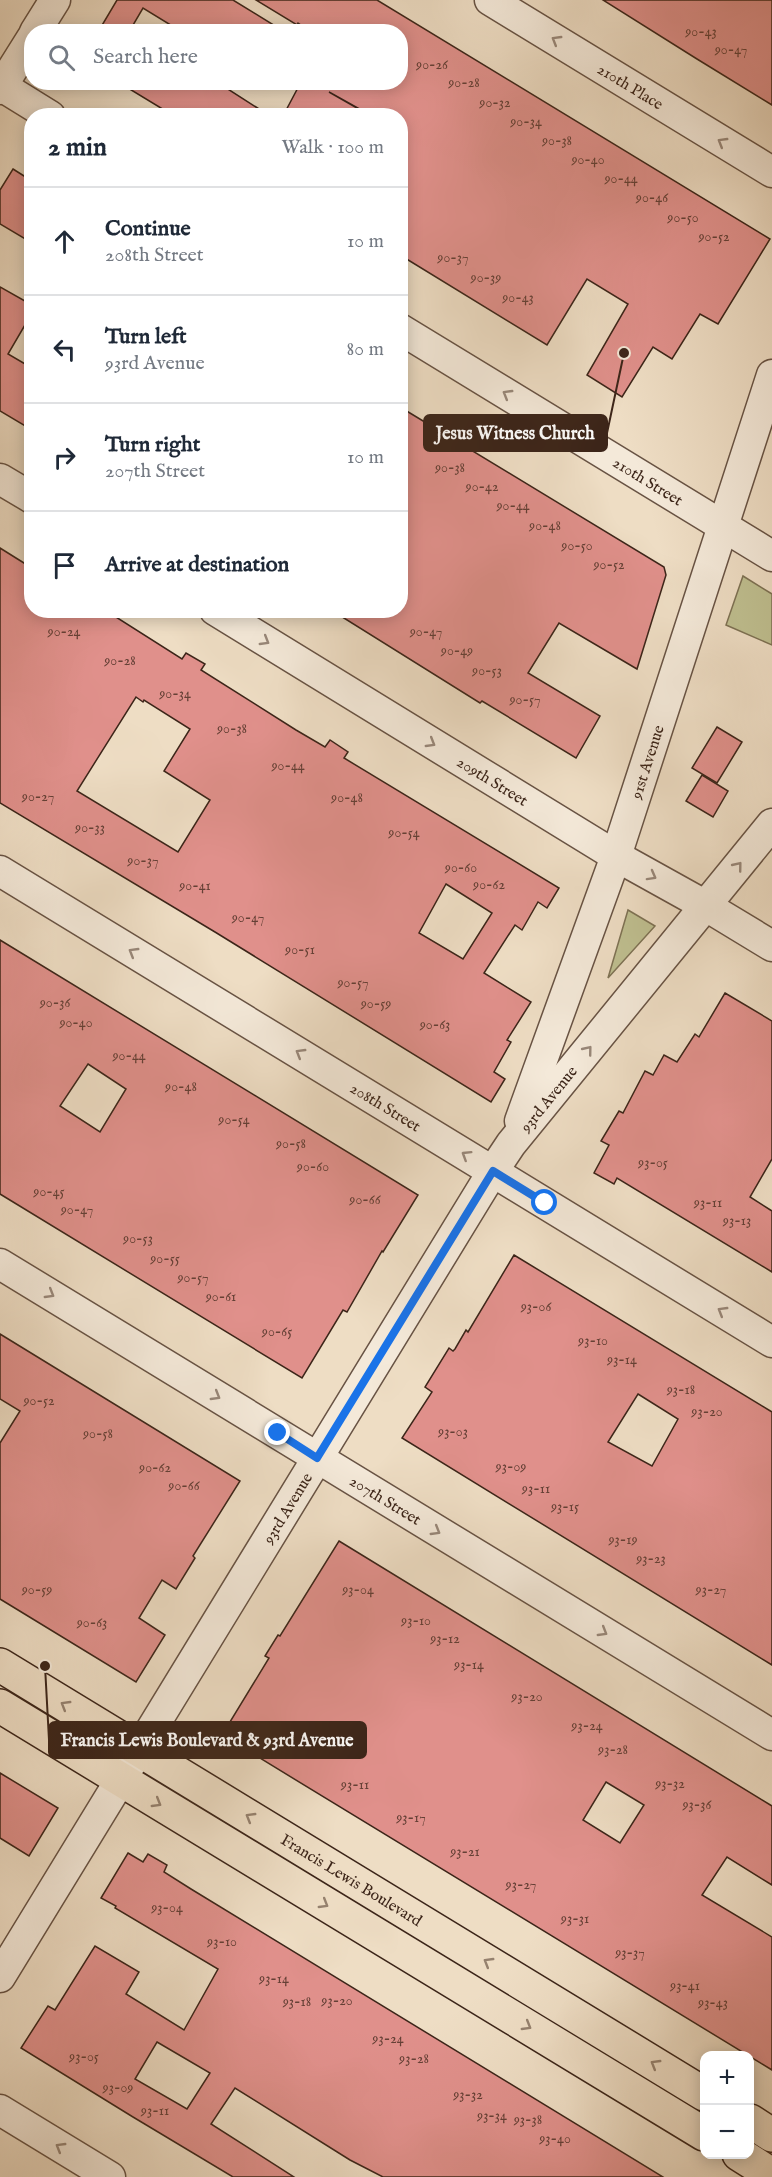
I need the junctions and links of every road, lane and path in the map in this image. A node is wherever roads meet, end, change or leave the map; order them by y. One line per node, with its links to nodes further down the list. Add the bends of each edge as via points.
1 (55, 0): 3 (street)
2 (489, 0): 7 (street, 210th Place, one-way to 2)
3 (40, 24)
4 (24, 51): 5 (street)
5 (1, 87): 6 (street)
6 (36, 108)
7 (772, 172)
8 (408, 334): 12 (street, 210th Street, one-way to 8)
9 (772, 375): 12 (street, 91st Avenue)
10 (0, 479): 11 (street)
11 (24, 493)
12 (723, 526): 13 (street, 210th Street); 16 (street, 91st Avenue)
13 (772, 556)
14 (228, 618): 16 (street, 209th Street, one-way to 16)
15 (772, 824): 18 (street, 93rd Avenue, one-way to 15)
16 (616, 856): 18 (street, 209th Street, one-way to 18); 20 (street, 91st Avenue)
17 (0, 871): 21 (street, 208th Street, one-way to 17)
18 (706, 906): 19 (street, 209th Street); 20 (street, 93rd Avenue, one-way to 18)
19 (772, 946)
20 (511, 1144): 21 (street, 93rd Avenue)
21 (493, 1171): 23 (street, 208th Street, one-way to 21); 24 (street, 93rd Avenue)
22 (0, 1264): 24 (street, 207th Street, one-way to 24)
23 (772, 1342)
24 (317, 1458): 27 (street, 207th Street, one-way to 27); 28 (street, 93rd Avenue)
25 (0, 1665): 28 (main road, Francis Lewis Boulevard, one-way to 25)
26 (0, 1706): 29 (main road)
27 (772, 1735)
28 (139, 1749): 29 (street, 93rd Avenue); 31 (main road, Francis Lewis Boulevard, one-way to 28)
29 (121, 1780): 30 (street, 93rd Avenue); 34 (main road, one-way to 34)
30 (0, 1977)
31 (700, 2091)
32 (0, 2110): 38 (street, one-way to 32)
33 (754, 2124): 35 (main road)
34 (700, 2131)
35 (772, 2135)
36 (747, 2159): 37 (main road)
37 (772, 2175)
38 (110, 2177)

